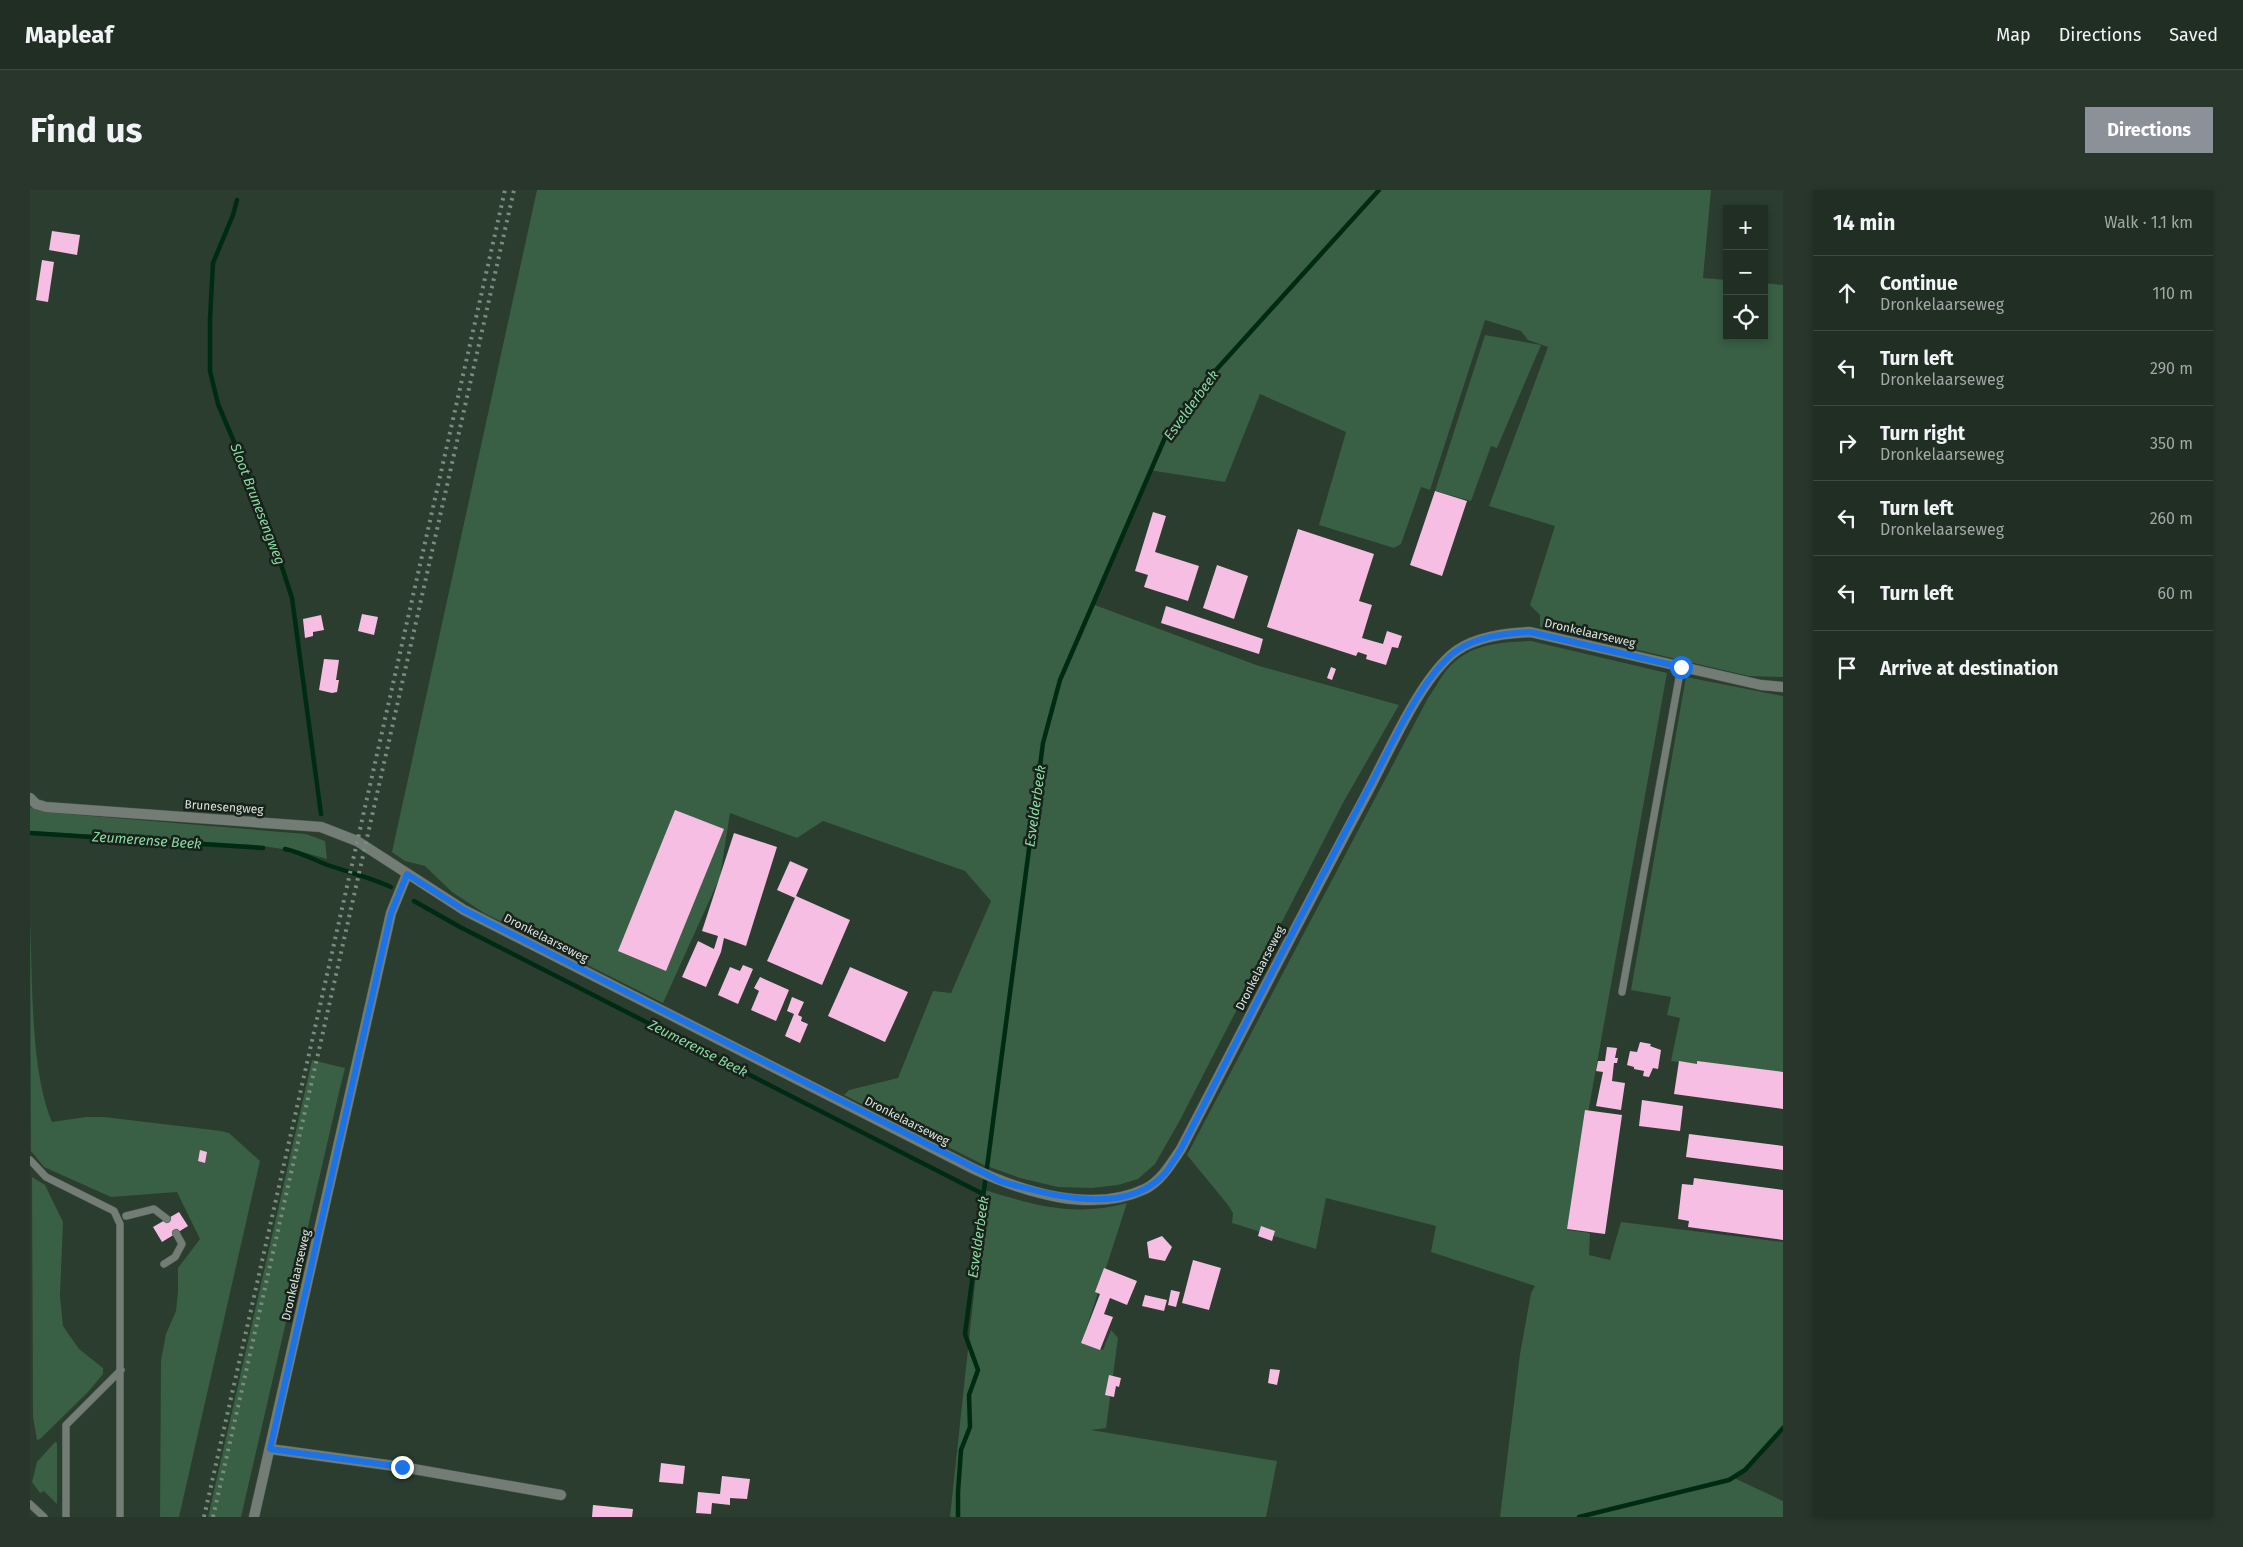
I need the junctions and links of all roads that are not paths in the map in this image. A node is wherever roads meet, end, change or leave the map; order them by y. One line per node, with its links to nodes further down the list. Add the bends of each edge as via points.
1 (1681, 667): 2 (street, Dronkelaarseweg); 4 (street, Dronkelaarseweg, via 1530,632 1504,633 1452,654 1415,704 1181,1149 1165,1173 1146,1188 1117,1198 1083,1199 1046,1194 1000,1181 464,910); 5 (lane)
2 (1783, 687)
3 (30, 798): 4 (street, Brunesengweg, via 46,807 321,827 358,841)
4 (407, 874): 12 (street, Dronkelaarseweg, via 391,913)
5 (1622, 992)
6 (30, 1160): 11 (lane, via 46,1177 114,1211 120,1224)
7 (126, 1216): 8 (lane, via 154,1209)
8 (167, 1219)
9 (176, 1233): 10 (lane, via 182,1244 175,1257)
10 (164, 1264)
11 (121, 1370): 16 (lane, via 66,1425); 17 (lane)
12 (270, 1449): 13 (street, via 402,1467); 18 (street, Dronkelaarseweg)
13 (561, 1495)
14 (30, 1504): 15 (lane)
15 (44, 1517)
16 (66, 1517)
17 (120, 1517)
18 (254, 1517)

